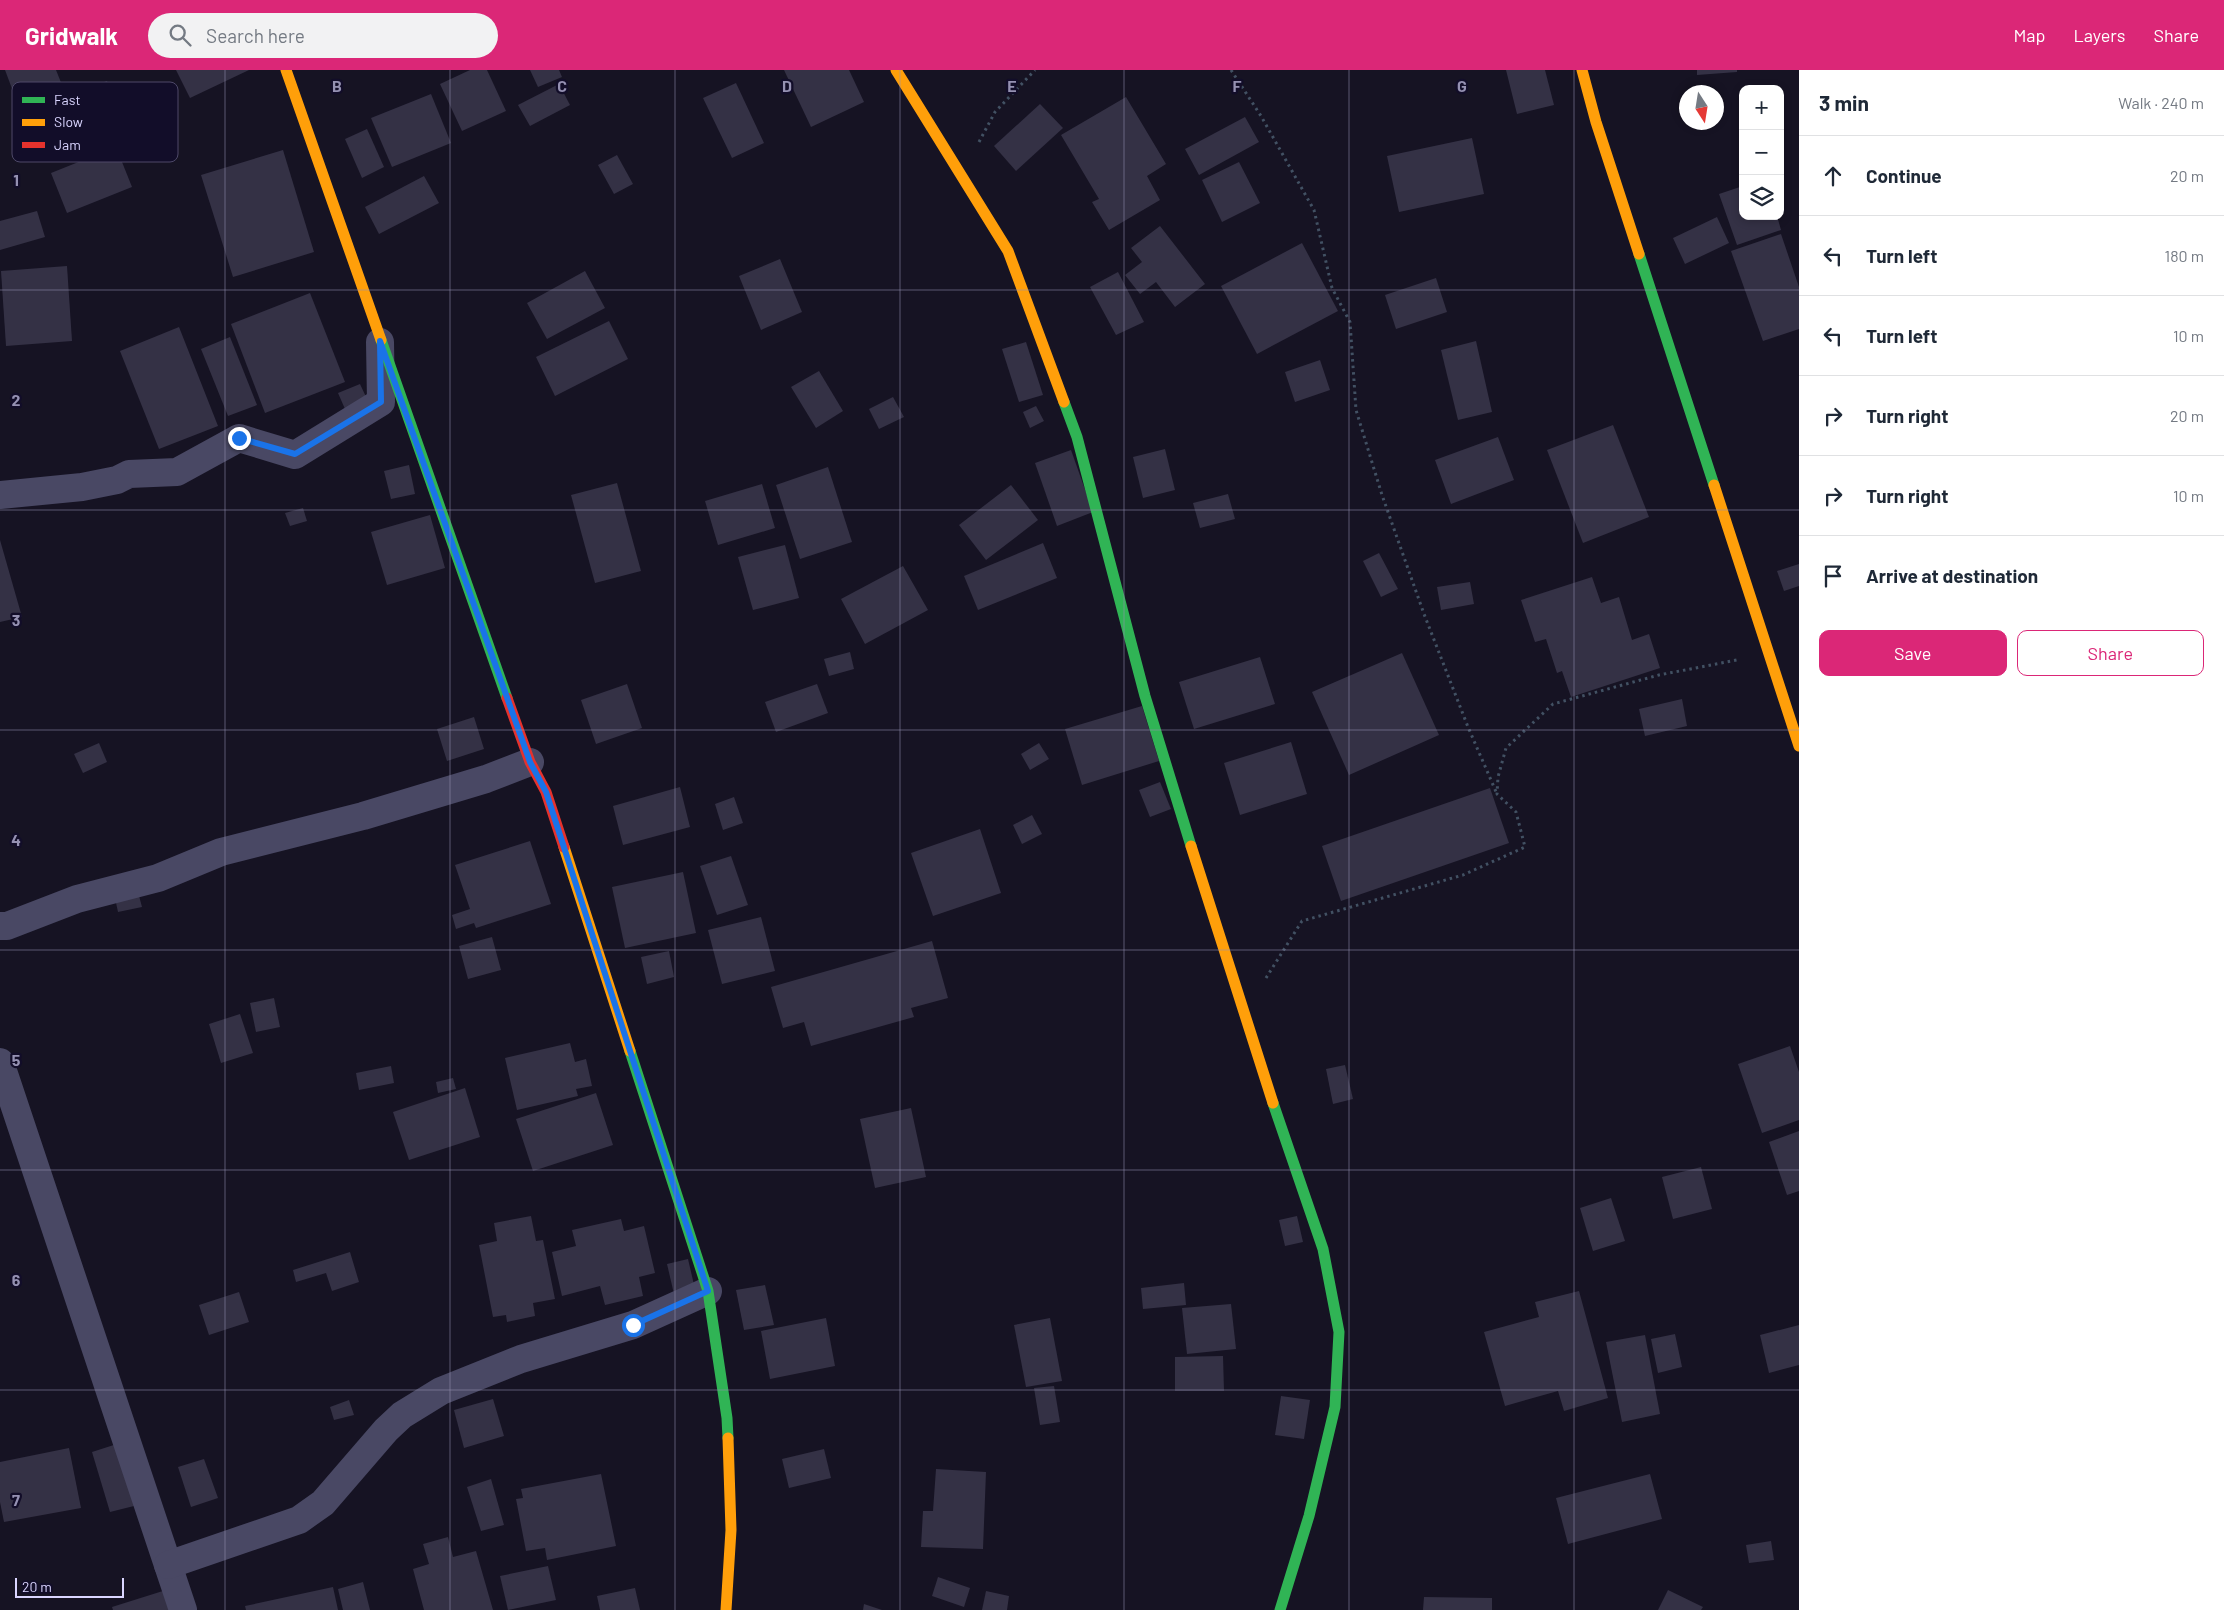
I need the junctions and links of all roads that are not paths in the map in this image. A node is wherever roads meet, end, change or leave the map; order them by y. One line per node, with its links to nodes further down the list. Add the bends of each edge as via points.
1 (286, 70): 4 (street)
2 (896, 70): 14 (street, via 1008,251 1077,437 1145,696 1244,1014 1323,1249 1339,1332 1335,1407 1309,1516)
3 (1582, 70): 6 (street, via 1599,132)
4 (380, 341): 5 (street, via 381,402 295,454 239,438 177,472 129,474 117,480 82,487); 7 (street)
5 (0, 495)
6 (1799, 746)
7 (530, 762): 8 (street, via 486,779 363,816 220,852 158,878 77,899); 10 (street, via 546,792)
8 (0, 926)
9 (0, 1062): 11 (street)
10 (708, 1291): 11 (street, via 633,1325 521,1359 441,1391 402,1415 386,1430 312,1513); 13 (street, via 727,1418 731,1530)
11 (168, 1565): 12 (street)
12 (183, 1610)
13 (726, 1610)
14 (1280, 1610)

